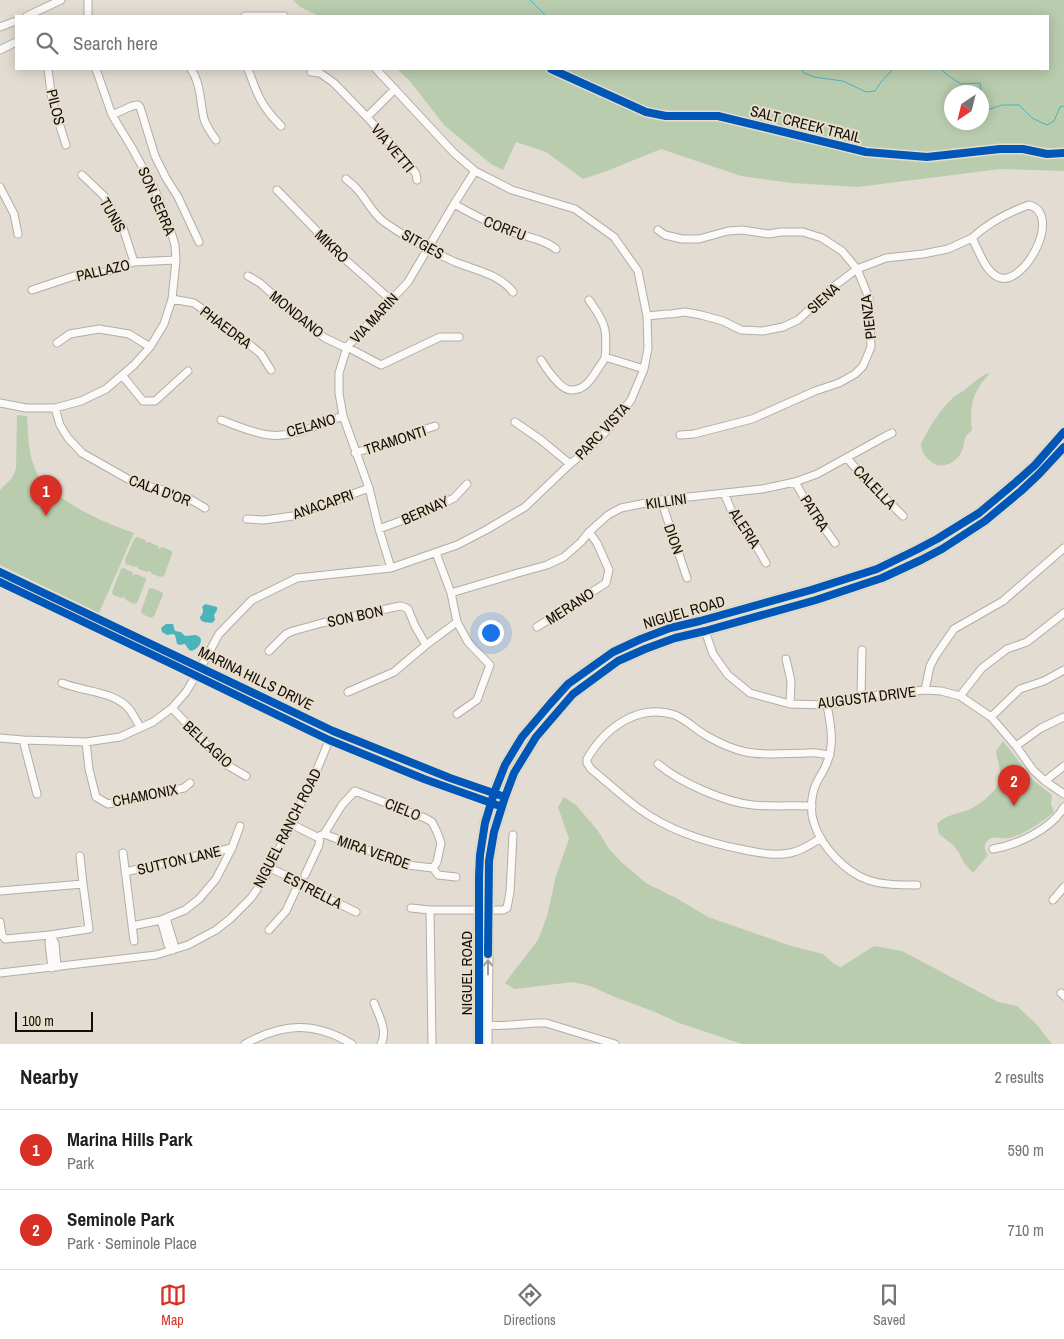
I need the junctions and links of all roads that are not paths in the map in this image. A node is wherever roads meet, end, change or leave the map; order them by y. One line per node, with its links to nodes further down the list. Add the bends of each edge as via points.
1 (61, 0): 3 (street)
2 (88, 0): 4 (street)
3 (29, 15)
4 (88, 15)
5 (15, 21): 6 (street)
6 (0, 27)
7 (15, 42): 8 (street)
8 (0, 50)
9 (48, 70): 20 (street, PILOS, via 52,101)
10 (96, 70): 16 (street, SON SERRA)
11 (191, 70): 19 (street, via 200,93 204,121)
12 (248, 70): 18 (street, via 261,101)
13 (377, 70): 15 (street, PARC VISTA)
14 (311, 72): 17 (street, VIA VETTI, via 328,78)
15 (395, 89): 17 (street, VIA VETTI); 21 (street, PARC VISTA)
16 (112, 116): 32 (street, via 132,106 140,107 155,156); 36 (street, SON SERRA, via 155,190 175,245)
17 (367, 117): 24 (street, VIA VETTI, via 412,168)
18 (281, 126)
19 (216, 140)
20 (66, 145)
21 (475, 171): 27 (street, VIA MARIN); 45 (street, PARC VISTA, via 512,190 575,209 614,237 638,271)
22 (82, 175): 37 (street, TUNIS, via 104,196 123,228)
23 (346, 179): 33 (street, SITGES, via 384,222)
24 (417, 180)
25 (0, 187): 30 (street, via 14,214)
26 (276, 190): 43 (street, MIKRO, via 339,254)
27 (454, 204): 33 (street, VIA MARIN); 34 (street, CORFU, via 491,224 546,243)
28 (1047, 211): 31 (street, SIENA, via 1029,205 999,218)
29 (658, 230): 38 (street, PIENZA, via 664,235 682,239 699,239 742,230 769,234 803,232 822,238 842,251)
30 (18, 234)
31 (972, 238): 35 (street, via 988,268 1000,278 1016,276); 38 (street, SIENA, via 948,248 886,258)
32 (199, 242)
33 (428, 248): 41 (street, SITGES, via 492,276 507,284); 43 (street, VIA MARIN, via 408,282)
34 (556, 250)
35 (1043, 253)
36 (176, 260): 37 (street, PALLAZO); 42 (street, SON SERRA)
37 (134, 262): 40 (street, PALLAZO)
38 (857, 269): 45 (street, SIENA, via 798,320 783,327 763,331 741,330 723,321 685,312); 64 (street, PIENZA, via 869,298 872,348 855,374 752,419)
39 (248, 276): 49 (street, MONDANO, via 325,338)
40 (32, 290)
41 (513, 292)
42 (172, 298): 48 (street, SON SERRA, via 164,324); 53 (street, PHAEDRA, via 202,308 261,354)
43 (391, 300): 49 (street, VIA MARIN)
44 (589, 300): 50 (street, via 605,331)
45 (647, 316): 52 (street, PARC VISTA, via 648,348)
46 (459, 337): 49 (street, MONDANO, via 440,337 380,365)
47 (57, 343): 48 (street, via 70,334 99,329 129,334)
48 (150, 347): 55 (street, SON SERRA)
49 (348, 347): 58 (street, VIA MARIN, via 339,373)
50 (605, 357): 51 (street, via 592,379 580,388 570,390 549,372); 52 (street)
51 (542, 360)
52 (644, 369): 68 (street, PARC VISTA, via 631,400 588,450)
53 (271, 370)
54 (188, 371): 55 (street, via 155,401 143,400)
55 (122, 375): 57 (street, SON SERRA, via 106,389)
56 (0, 403): 57 (street, SON SERRA, via 26,408)
57 (56, 408): 74 (street, CALA D'OR, via 60,425 82,453 135,483 188,498)
58 (343, 416): 59 (street, CELANO, via 296,433 271,435); 66 (street, VIA MARIN)
59 (221, 420)
60 (515, 422): 68 (street)
61 (435, 426): 66 (street, TRAMONTI)
62 (1064, 432): 89 (main road, NIGUEL ROAD, via 1016,482 979,512 937,539 877,569)
63 (892, 433): 67 (street, KILLINI)
64 (680, 435)
65 (1064, 447): 92 (main road, NIGUEL ROAD, via 1021,492 942,549 882,578)
66 (355, 453): 71 (street, VIA MARIN)
67 (847, 458): 69 (street, KILLINI); 75 (street, CALELLA)
68 (570, 464): 81 (street, PARC VISTA, via 525,507 457,545)
69 (795, 482): 72 (street, KILLINI); 79 (street, PATRA)
70 (467, 484): 77 (street, BERNAY, via 454,498)
71 (369, 488): 76 (street, ANACAPRI, via 293,516); 77 (street, VIA MARIN)
72 (724, 493): 73 (street, KILLINI); 82 (street, ALERIA, via 736,521 751,537)
73 (661, 500): 78 (street, KILLINI, via 621,506); 85 (street, DION)
74 (206, 508)
75 (903, 516)
76 (247, 519)
77 (379, 529): 83 (street, VIA MARIN)
78 (590, 532): 87 (street, KILLINI, via 564,557 547,565); 91 (street, MERANO, via 609,570 606,582)
79 (835, 543)
80 (1064, 548): 101 (street, via 1003,601 954,629 930,666)
81 (436, 553): 83 (street, PARC VISTA); 87 (street)
82 (766, 563)
83 (391, 568): 97 (street, PARC VISTA, via 297,578 252,600 218,634)
84 (0, 572): 97 (street, MARINA HILLS DRIVE)
85 (687, 578)
86 (0, 582): 99 (street, MARINA HILLS DRIVE)
87 (451, 593): 90 (street)
88 (1064, 613): 103 (street, via 1027,642 1007,649 982,668)
89 (700, 621): 92 (street, AUGUSTA DRIVE); 125 (main road, NIGUEL ROAD, via 670,628 613,652 568,684 522,737 505,765)
90 (457, 622): 93 (street); 108 (street, via 468,642 490,665 478,700)
91 (537, 627)
92 (705, 631): 105 (street, AUGUSTA DRIVE, via 713,654 728,675 750,693); 128 (main road, NIGUEL ROAD, via 646,648 618,661 573,694 536,737 514,773)
93 (426, 645): 95 (street, SON BON, via 408,609 400,606 293,631); 102 (street, via 394,672)
94 (862, 650): 104 (street)
95 (269, 651)
96 (786, 659): 105 (street, via 791,681)
97 (201, 667): 99 (street, PARC VISTA); 113 (street, MARINA HILLS DRIVE)
98 (1064, 670): 109 (street, via 1020,689)
99 (196, 676): 107 (street, PARC VISTA); 116 (street, MARINA HILLS DRIVE)
100 (62, 683): 111 (street, via 119,701 130,710)
101 (925, 690): 103 (street, AUGUSTA DRIVE); 104 (street, AUGUSTA DRIVE)
102 (348, 692)
103 (960, 696): 109 (street, AUGUSTA DRIVE)
104 (861, 697): 106 (street, AUGUSTA DRIVE)
105 (790, 704): 106 (street, AUGUSTA DRIVE)
106 (827, 705): 119 (street, via 832,732)
107 (172, 708): 111 (street, PARC VISTA); 122 (street, BELLAGIO, via 217,756)
108 (457, 714)
109 (991, 717): 118 (street, AUGUSTA DRIVE)
110 (1064, 717): 118 (street)
111 (140, 727): 117 (street, PARC VISTA, via 120,737)
112 (0, 729): 114 (street)
113 (333, 730): 116 (street, NIGUEL RANCH ROAD); 125 (street, MARINA HILLS DRIVE)
114 (0, 738): 115 (street, PARC VISTA)
115 (23, 740): 117 (street, PARC VISTA); 126 (street)
116 (329, 740): 129 (street, MARINA HILLS DRIVE); 132 (street, NIGUEL RANCH ROAD)
117 (86, 742): 124 (street, CHAMONIX, via 96,797 108,804 184,788)
118 (1016, 746): 123 (street, AUGUSTA DRIVE)
119 (830, 754): 130 (street, via 813,791); 136 (street, via 745,752 726,746 676,716 652,712 617,724 589,755 587,763 639,808 672,827 706,840 779,855 803,849)
120 (658, 764): 130 (street, via 671,775 726,800 755,805)
121 (1064, 766): 123 (street)
122 (246, 776)
123 (1045, 781): 127 (street, AUGUSTA DRIVE)
124 (190, 783)
125 (494, 793): 128 (street, MARINA HILLS DRIVE); 129 (main road, NIGUEL ROAD)
126 (37, 794)
127 (1064, 794)
128 (503, 801): 129 (street, MARINA HILLS DRIVE); 153 (main road, NIGUEL ROAD, via 494,832)
129 (491, 803): 153 (main road, NIGUEL ROAD, via 480,855)
130 (812, 806): 136 (street, via 814,823)
131 (1064, 807): 138 (street, via 1044,828)
132 (291, 824): 135 (street, MIRA VERDE, via 317,837); 141 (street, NIGUEL RANCH ROAD)
133 (240, 826): 137 (street, SUTTON LANE)
134 (513, 835): 153 (street, via 507,908)
135 (322, 836): 142 (street, MIRA VERDE, via 407,866); 142 (street, CIELO, via 355,791 432,822 441,843); 144 (street, MIRA VERDE)
136 (821, 838): 148 (street, via 854,874 884,884)
137 (232, 848): 143 (street, SUTTON LANE); 156 (street, SUTTON LANE, via 216,879 199,899 185,910)
138 (993, 849)
139 (123, 854): 143 (street, SUTTON LANE)
140 (80, 856): 146 (street)
141 (270, 868): 147 (street, ESTRELLA); 162 (street, NIGUEL RANCH ROAD, via 251,898 230,919 216,930)
142 (433, 868): 145 (street, MIRA VERDE, via 438,875)
143 (125, 872): 158 (street, SUTTON LANE)
144 (305, 875)
145 (456, 877)
146 (83, 884): 150 (street); 160 (street, via 89,929)
147 (300, 884): 155 (street, ESTRELLA); 159 (street, via 286,911)
148 (917, 885)
149 (1064, 887): 151 (street)
150 (0, 891)
151 (1053, 900)
152 (411, 908): 154 (street)
153 (484, 909): 154 (street); 165 (main road, NIGUEL ROAD); 167 (main road, NIGUEL ROAD, one-way to 153)
154 (430, 910): 171 (street)
155 (356, 912)
156 (164, 919): 158 (street, SUTTON LANE); 162 (street, via 168,945)
157 (0, 922): 160 (street, via 5,939)
158 (132, 926): 161 (street, SUTTON LANE)
159 (269, 930)
160 (50, 935): 163 (street, via 55,943)
161 (134, 941)
162 (173, 950): 163 (street, NIGUEL RANCH ROAD, via 156,955)
163 (55, 967): 164 (street, NIGUEL RANCH ROAD)
164 (0, 973)
165 (479, 988): 167 (main road, via 483,994 483,1020); 172 (main road, NIGUEL ROAD)
166 (374, 1003): 170 (street, via 384,1030)
167 (488, 1025): 173 (main road, via 483,1033); 174 (main road, NIGUEL ROAD); 175 (street, via 546,1023)
168 (245, 1044): 169 (street, via 276,1030 297,1027 338,1035)
169 (352, 1044)
170 (381, 1044)
171 (432, 1044)
172 (479, 1044)
173 (483, 1044)
174 (487, 1044)
175 (615, 1044)

